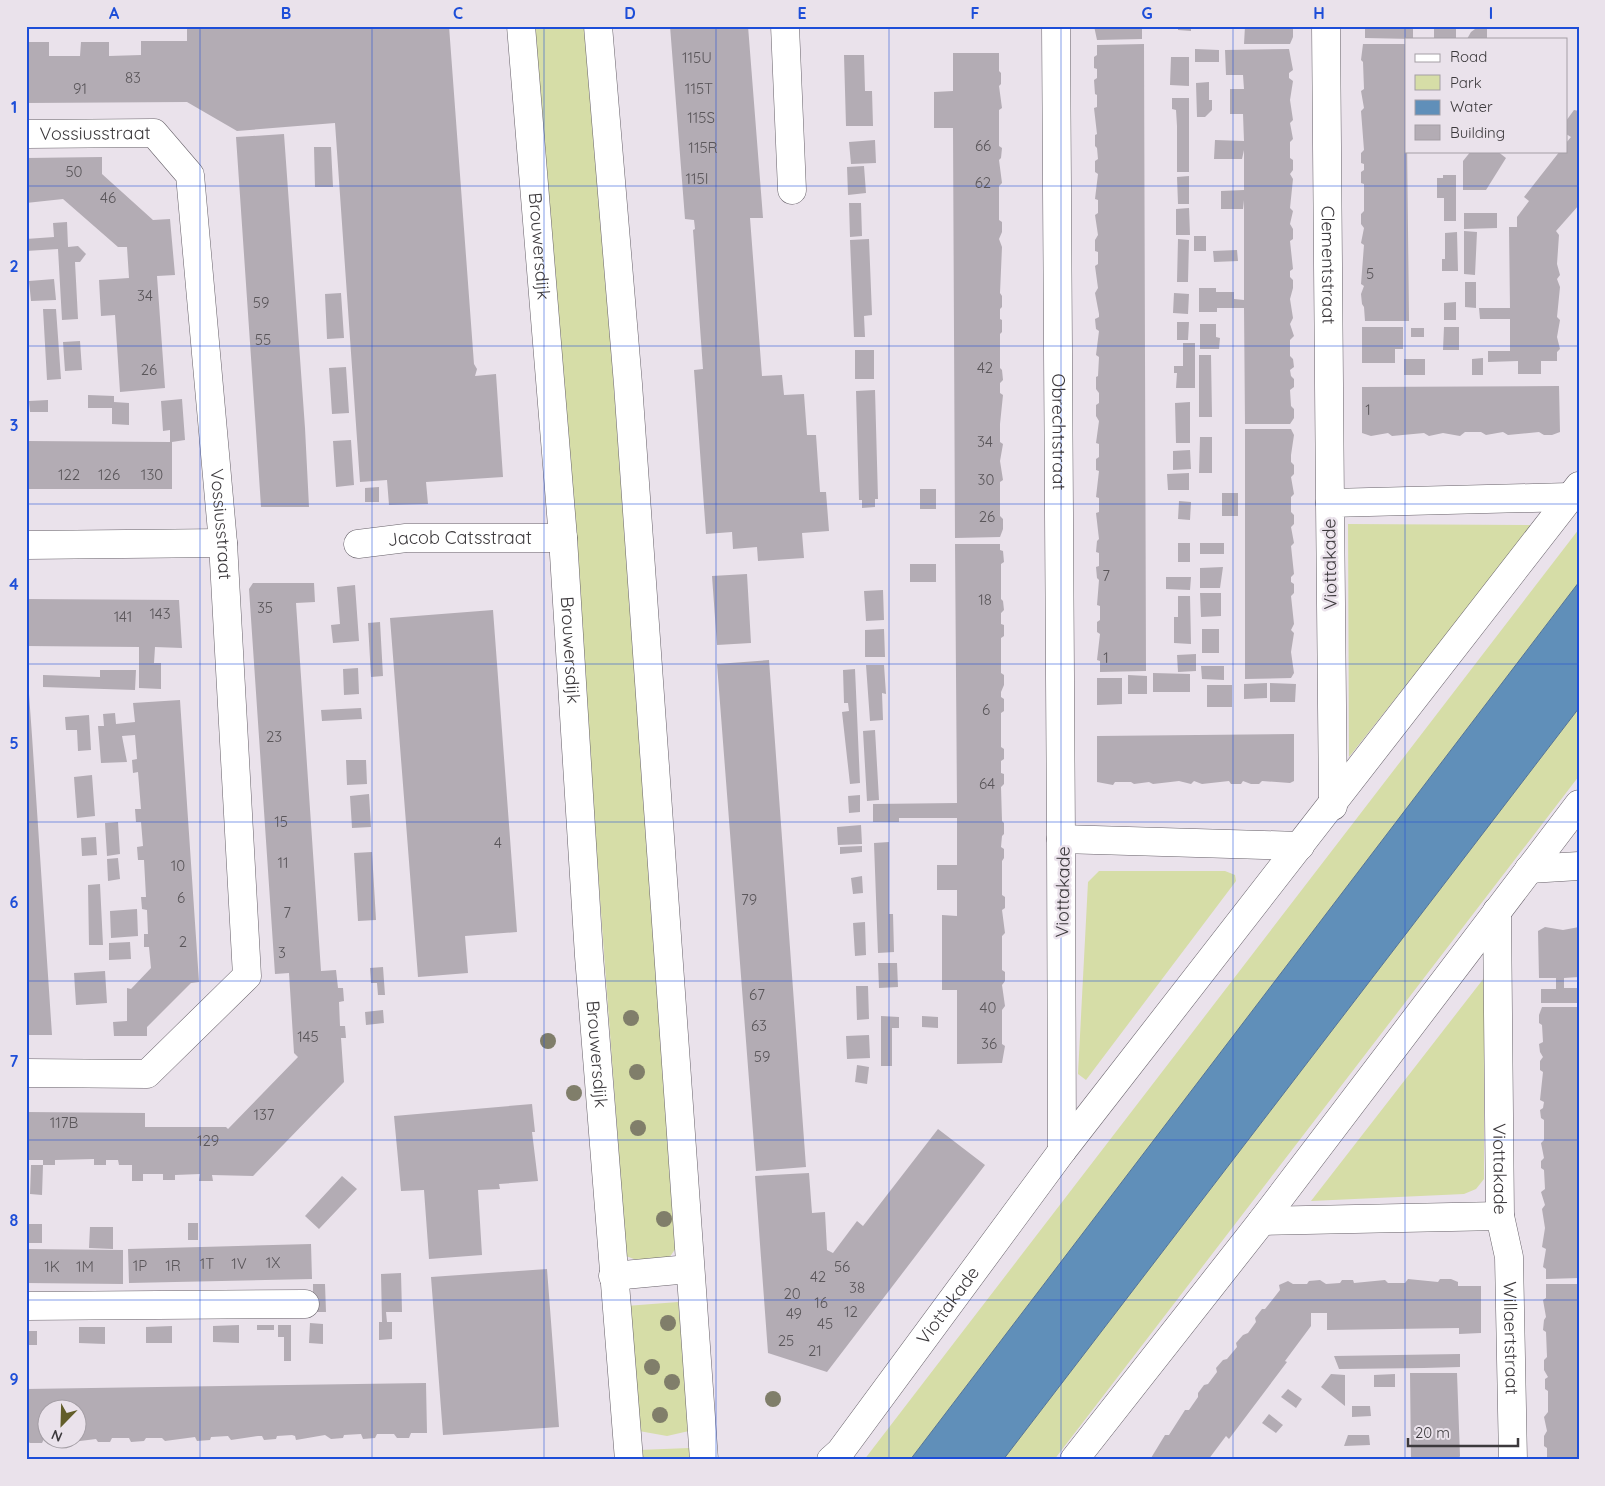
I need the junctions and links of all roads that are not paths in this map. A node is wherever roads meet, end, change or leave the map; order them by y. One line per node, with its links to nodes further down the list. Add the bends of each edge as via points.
1 (521, 26): 10 (street, Brouwersdijk)
2 (598, 26): 25 (street, via 629,394)
3 (785, 26): 7 (street)
4 (1056, 26): 16 (street, Obrechtstraat)
5 (1326, 26): 9 (street, Clementstraat)
6 (26, 134): 11 (street, Vossiusstraat, via 154,133 190,175)
7 (792, 190)
8 (1574, 492): 9 (street, Viottakade); 15 (street, Viottakade)
9 (1330, 503): 15 (street, Viottakade)
10 (563, 538): 12 (street, Jacob Catsstraat, via 406,538); 26 (street, Brouwersdijk)
11 (223, 543): 13 (street); 21 (street, Vossiusstraat, via 248,976 147,1074)
12 (358, 544)
13 (26, 545)
14 (1579, 804): 19 (street)
15 (1332, 806): 17 (street, Viottakade)
16 (1062, 839): 17 (street, Viottakade); 22 (street, Viottakade)
17 (1300, 846): 22 (street, Viottakade)
18 (1579, 866): 19 (street)
19 (1529, 869): 20 (street)
20 (1497, 911): 23 (street, Viottakade); 24 (street)
21 (26, 1073)
22 (1062, 1151): 31 (street, Viottakade)
23 (1500, 1216): 24 (street, Viottakade); 33 (street, Willaertstraat, via 1509,1257)
24 (1262, 1221): 32 (street)
25 (689, 1269): 26 (street); 30 (street)
26 (613, 1276): 29 (street, Brouwersdijk)
27 (305, 1304): 28 (street)
28 (26, 1306)
29 (629, 1460)
30 (704, 1460)
31 (831, 1460)
32 (1074, 1460)
33 (1513, 1460)

